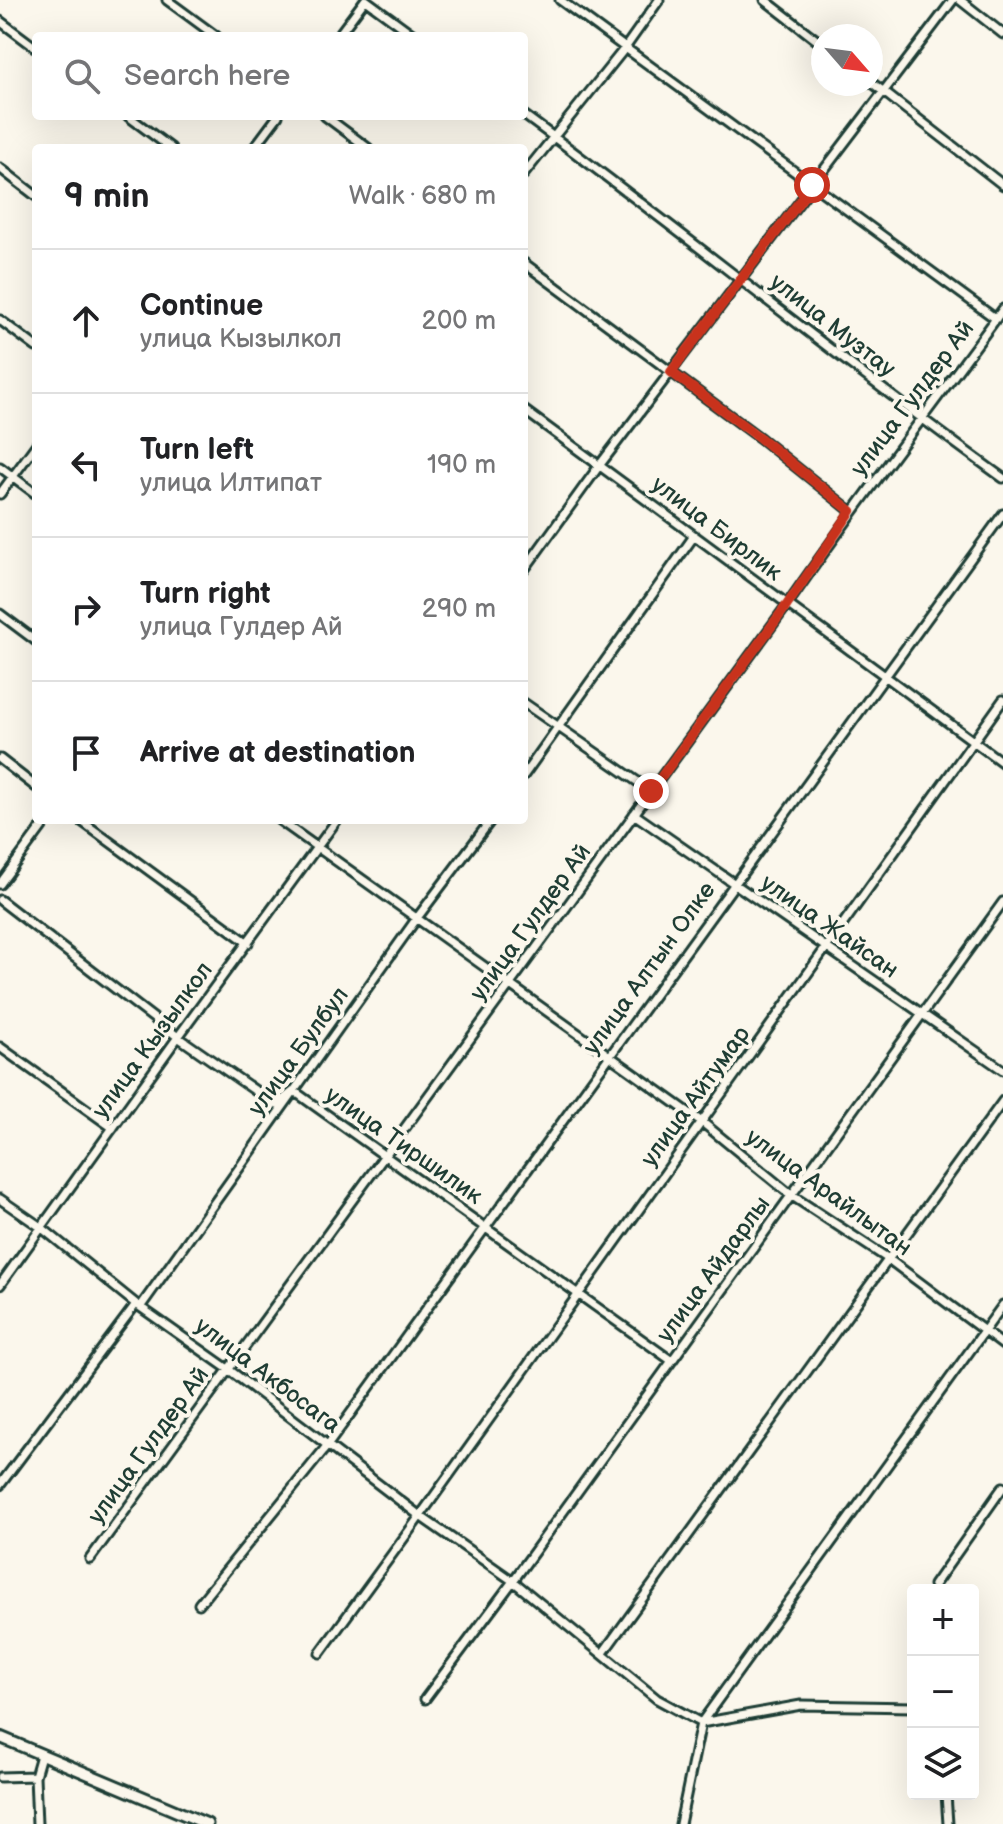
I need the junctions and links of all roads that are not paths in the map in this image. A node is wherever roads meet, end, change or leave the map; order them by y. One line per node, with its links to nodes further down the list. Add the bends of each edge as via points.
1 (167, 0): 9 (street)
2 (365, 0): 10 (street); 11 (street)
3 (560, 0): 15 (street)
4 (659, 0): 15 (street)
5 (765, 0): 13 (street)
6 (953, 0): 16 (street)
7 (960, 0): 12 (street)
8 (0, 21): 14 (street)
9 (211, 32)
10 (341, 32)
11 (409, 32)
12 (1003, 34)
13 (811, 36)
14 (32, 45)
15 (625, 48): 21 (street); 27 (street)
16 (884, 91): 27 (street); 28 (street)
17 (528, 118): 21 (street, улица Музтау)
18 (133, 120): 22 (street)
19 (275, 120): 23 (street)
20 (330, 120): 24 (street)
21 (553, 136): 26 (street); 31 (street, улица Музтау)
22 (166, 144)
23 (257, 144)
24 (363, 144)
25 (0, 168): 29 (street)
26 (528, 169)
27 (812, 185): 31 (street); 33 (street)
28 (1003, 185)
29 (32, 193)
30 (528, 266): 36 (street)
31 (742, 278): 36 (street); 38 (street, улица Музтау)
32 (1003, 309): 33 (street, улица Гулдер Ай)
33 (996, 319): 38 (street, улица Гулдер Ай)
34 (0, 320): 35 (street)
35 (32, 344)
36 (671, 372): 40 (street); 46 (street)
37 (528, 413): 40 (street, улица Бирлик)
38 (923, 421): 43 (street, улица Музтау); 46 (street, улица Гулдер Ай)
39 (32, 451): 42 (street)
40 (599, 466): 48 (street, улица Бирлик); 49 (street)
41 (0, 467): 42 (street)
42 (13, 477): 44 (street); 45 (street)
43 (1003, 478)
44 (32, 491)
45 (0, 494)
46 (851, 511): 50 (street, улица Гулдер Ай)
47 (1003, 514): 53 (street, улица Алтын Олке)
48 (694, 536): 50 (street, улица Бирлик); 56 (street)
49 (528, 561)
50 (787, 605): 53 (street, улица Бирлик); 62 (street, улица Гулдер Ай)
51 (0, 614): 52 (street)
52 (32, 638)
53 (885, 676): 57 (street, улица Бирлик); 71 (street, улица Алтын Олке)
54 (1003, 700): 57 (street, улица Айтумар)
55 (528, 706): 56 (street)
56 (560, 728): 60 (street); 62 (street)
57 (974, 741): 59 (street, улица Бирлик); 76 (street, улица Айтумар)
58 (0, 759): 61 (street)
59 (1003, 763)
60 (528, 770)
61 (32, 784)
62 (651, 791): 63 (street, улица Гулдер Ай)
63 (634, 814): 71 (street, улица Жайсан); 77 (street, улица Гулдер Ай)
64 (44, 824): 70 (street)
65 (85, 824): 75 (street)
66 (285, 824): 69 (street, улица Арайлытан)
67 (334, 824): 69 (street, улица Кызылкол)
68 (488, 824): 74 (street, улица Булбул)
69 (317, 847): 74 (street, улица Арайлытан); 75 (street, улица Кызылкол)
70 (0, 884)
71 (734, 884): 76 (street, улица Жайсан); 81 (street, улица Алтын Олке)
72 (0, 900): 79 (street, улица Тиршилик)
73 (1003, 902): 78 (street, улица Айдарлы)
74 (417, 918): 77 (street, улица Арайлытан); 83 (street, улица Булбул)
75 (248, 943): 79 (street, улица Кызылкол)
76 (826, 948): 78 (street, улица Жайсан); 85 (street, улица Айтумар)
77 (510, 984): 81 (street, улица Арайлытан); 87 (street, улица Гулдер Ай)
78 (924, 1014): 82 (street, улица Жайсан); 88 (street, улица Айдарлы)
79 (178, 1037): 83 (street, улица Тиршилик, via 276,1105); 86 (street, улица Кызылкол)
80 (0, 1047): 86 (street)
81 (610, 1056): 85 (street, улица Арайлытан); 91 (street, улица Алтын Олке)
82 (1003, 1070)
83 (294, 1091): 87 (street, улица Тиршилик); 95 (street, улица Булбул)
84 (1003, 1101): 92 (street)
85 (702, 1122): 88 (street, улица Арайлытан); 94 (street, улица Айтумар)
86 (113, 1128): 90 (street, улица Кызылкол)
87 (384, 1156): 91 (street, улица Тиршилик); 100 (street, улица Гулдер Ай)
88 (791, 1195): 92 (street, улица Арайлытан); 99 (street, улица Айдарлы)
89 (0, 1199): 90 (street, улица Акбосага)
90 (42, 1228): 93 (street, улица Кызылкол); 95 (street, улица Акбосага)
91 (485, 1228): 94 (street, улица Тиршилик); 101 (street, улица Алтын Олке)
92 (887, 1258): 97 (street, улица Арайлытан); 110 (street)
93 (0, 1285)
94 (579, 1294): 99 (street, улица Тиршилик); 104 (street, улица Айтумар)
95 (139, 1305): 100 (street, улица Акбосага); 102 (street, улица Булбул)
96 (1003, 1305): 97 (street)
97 (984, 1331): 98 (street, улица Арайлытан); 113 (street)
98 (1003, 1345)
99 (672, 1361): 106 (street, улица Айдарлы)
100 (228, 1369): 101 (street, улица Акбосага); 105 (street, улица Гулдер Ай)
101 (327, 1446): 104 (street, улица Акбосага); 108 (street, улица Алтын Олке)
102 (0, 1485)
103 (1003, 1487): 107 (street)
104 (420, 1516): 106 (street, улица Акбосага); 109 (street, улица Айтумар)
105 (90, 1559)
106 (513, 1581): 110 (street, улица Акбосага); 111 (street, улица Айдарлы)
107 (935, 1584)
108 (199, 1604)
109 (320, 1653)
110 (603, 1653): 113 (street, улица Акбосага, via 657,1699)
111 (425, 1699)
112 (907, 1707): 113 (street, via 801,1705)
113 (701, 1723): 121 (street)
114 (0, 1737): 115 (street)
115 (41, 1755): 116 (street); 120 (street)
116 (35, 1776): 117 (street); 119 (street)
117 (0, 1777)
118 (946, 1800): 122 (street)
119 (37, 1824)
120 (207, 1824)
121 (680, 1824)
122 (948, 1824)

